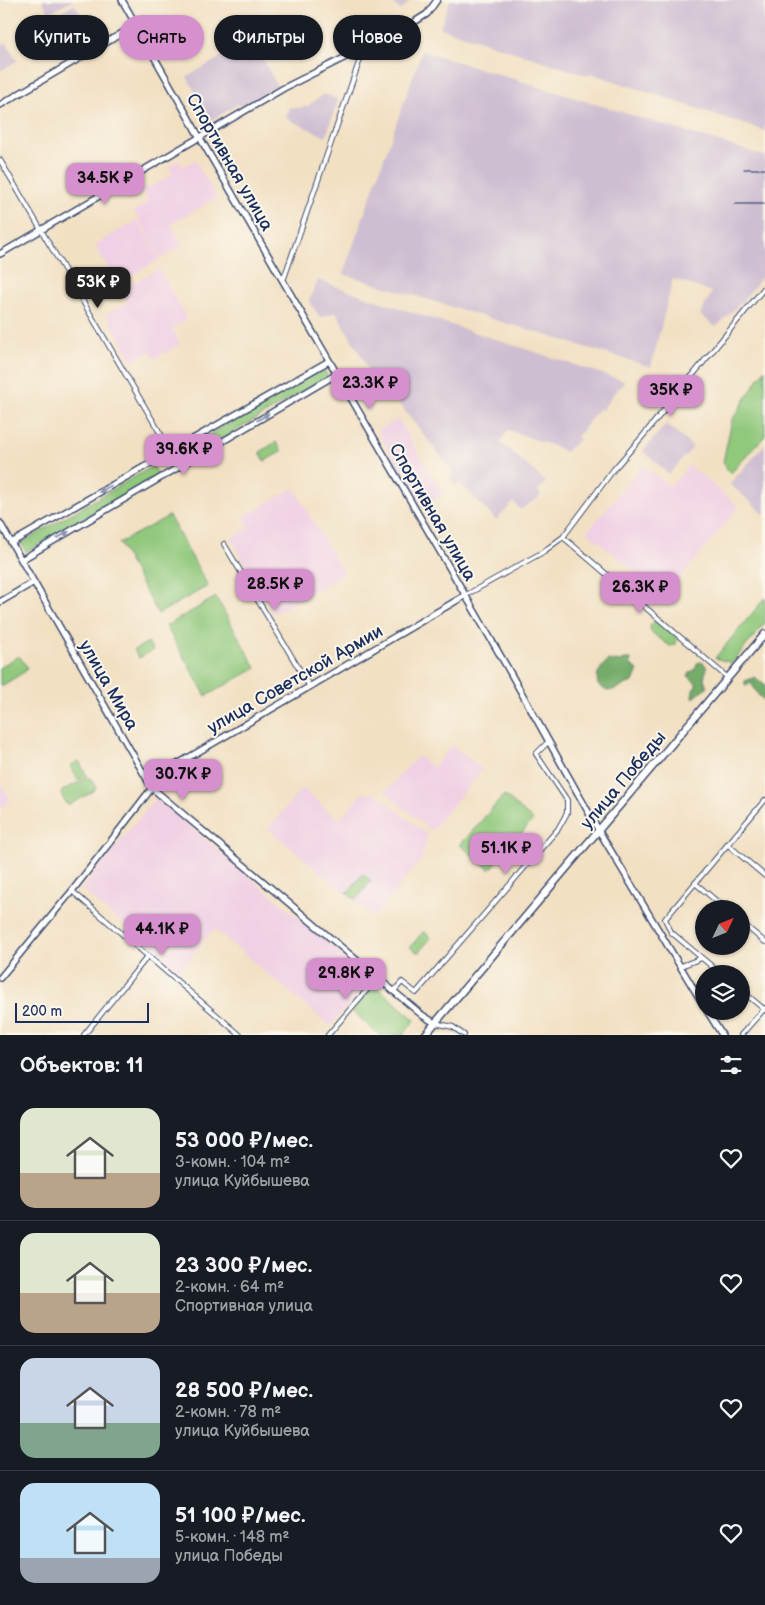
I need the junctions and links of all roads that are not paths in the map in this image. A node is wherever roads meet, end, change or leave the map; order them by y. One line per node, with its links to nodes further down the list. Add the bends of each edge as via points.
1 (122, 0): 3 (street, Спортивная улица)
2 (438, 0): 4 (street)
3 (130, 15)
4 (421, 18)
5 (119, 35): 9 (street)
6 (156, 60): 10 (street, Спортивная улица)
7 (340, 60): 10 (street, via 284,88)
8 (360, 60): 14 (street)
9 (0, 105)
10 (200, 138): 12 (street); 14 (street, Спортивная улица)
11 (0, 160): 12 (street)
12 (40, 231): 13 (street); 18 (street)
13 (0, 254)
14 (283, 281): 16 (street, Спортивная улица)
15 (765, 286): 21 (street, улица Советской Армии, via 614,469)
16 (329, 360): 17 (street, Спортивная улица); 18 (street)
17 (337, 374): 19 (street, one-way to 17); 26 (street, Спортивная улица)
18 (171, 451): 19 (street); 22 (street, one-way to 22)
19 (180, 467): 24 (street, one-way to 19)
20 (0, 523): 22 (street, улица Мира)
21 (563, 537): 26 (street, улица Советской Армии, via 543,552); 29 (street)
22 (11, 543): 24 (street, улица Мира)
23 (224, 544): 30 (street)
24 (21, 560): 25 (street, улица Мира)
25 (34, 582): 27 (street); 32 (street, улица Мира)
26 (466, 595): 30 (street, улица Советской Армии); 31 (street, Спортивная улица)
27 (0, 602)
28 (765, 634): 29 (highway, улица Победы)
29 (728, 678): 35 (highway, улица Победы)
30 (310, 687): 32 (street, улица Советской Армии, via 164,772)
31 (549, 741): 35 (street, Спортивная улица); 52 (street, улица Победы, via 536,754 567,800 567,813 558,829 416,993 402,982)
32 (152, 788): 39 (street, улица Советской Армии); 49 (street, улица Мира)
33 (765, 800): 34 (street)
34 (763, 805): 36 (street)
35 (599, 831): 43 (street, Спортивная улица); 56 (highway, улица Победы)
36 (727, 844): 37 (street); 38 (street)
37 (765, 876)
38 (695, 883): 40 (street); 42 (street, via 665,919)
39 (72, 891): 45 (street); 50 (street, улица Советской Армии)
40 (715, 900)
41 (750, 930): 44 (street)
42 (670, 932): 43 (street); 46 (street)
43 (662, 937): 48 (street, Спортивная улица)
44 (765, 942)
45 (148, 956): 57 (street); 58 (street)
46 (702, 958): 47 (street); 48 (street)
47 (710, 965)
48 (681, 966): 51 (street, Спортивная улица)
49 (378, 977): 52 (street, улица Мира); 59 (street)
50 (0, 978)
51 (695, 990)
52 (394, 991): 56 (street, улица Мира)
53 (750, 997): 54 (street)
54 (765, 1009): 63 (street)
55 (713, 1020): 62 (street)
56 (435, 1023): 60 (highway, улица Победы); 61 (street, via 453,1027)
57 (84, 1035)
58 (240, 1035)
59 (328, 1035)
60 (426, 1035)
61 (464, 1035)
62 (722, 1035)
63 (741, 1035)

